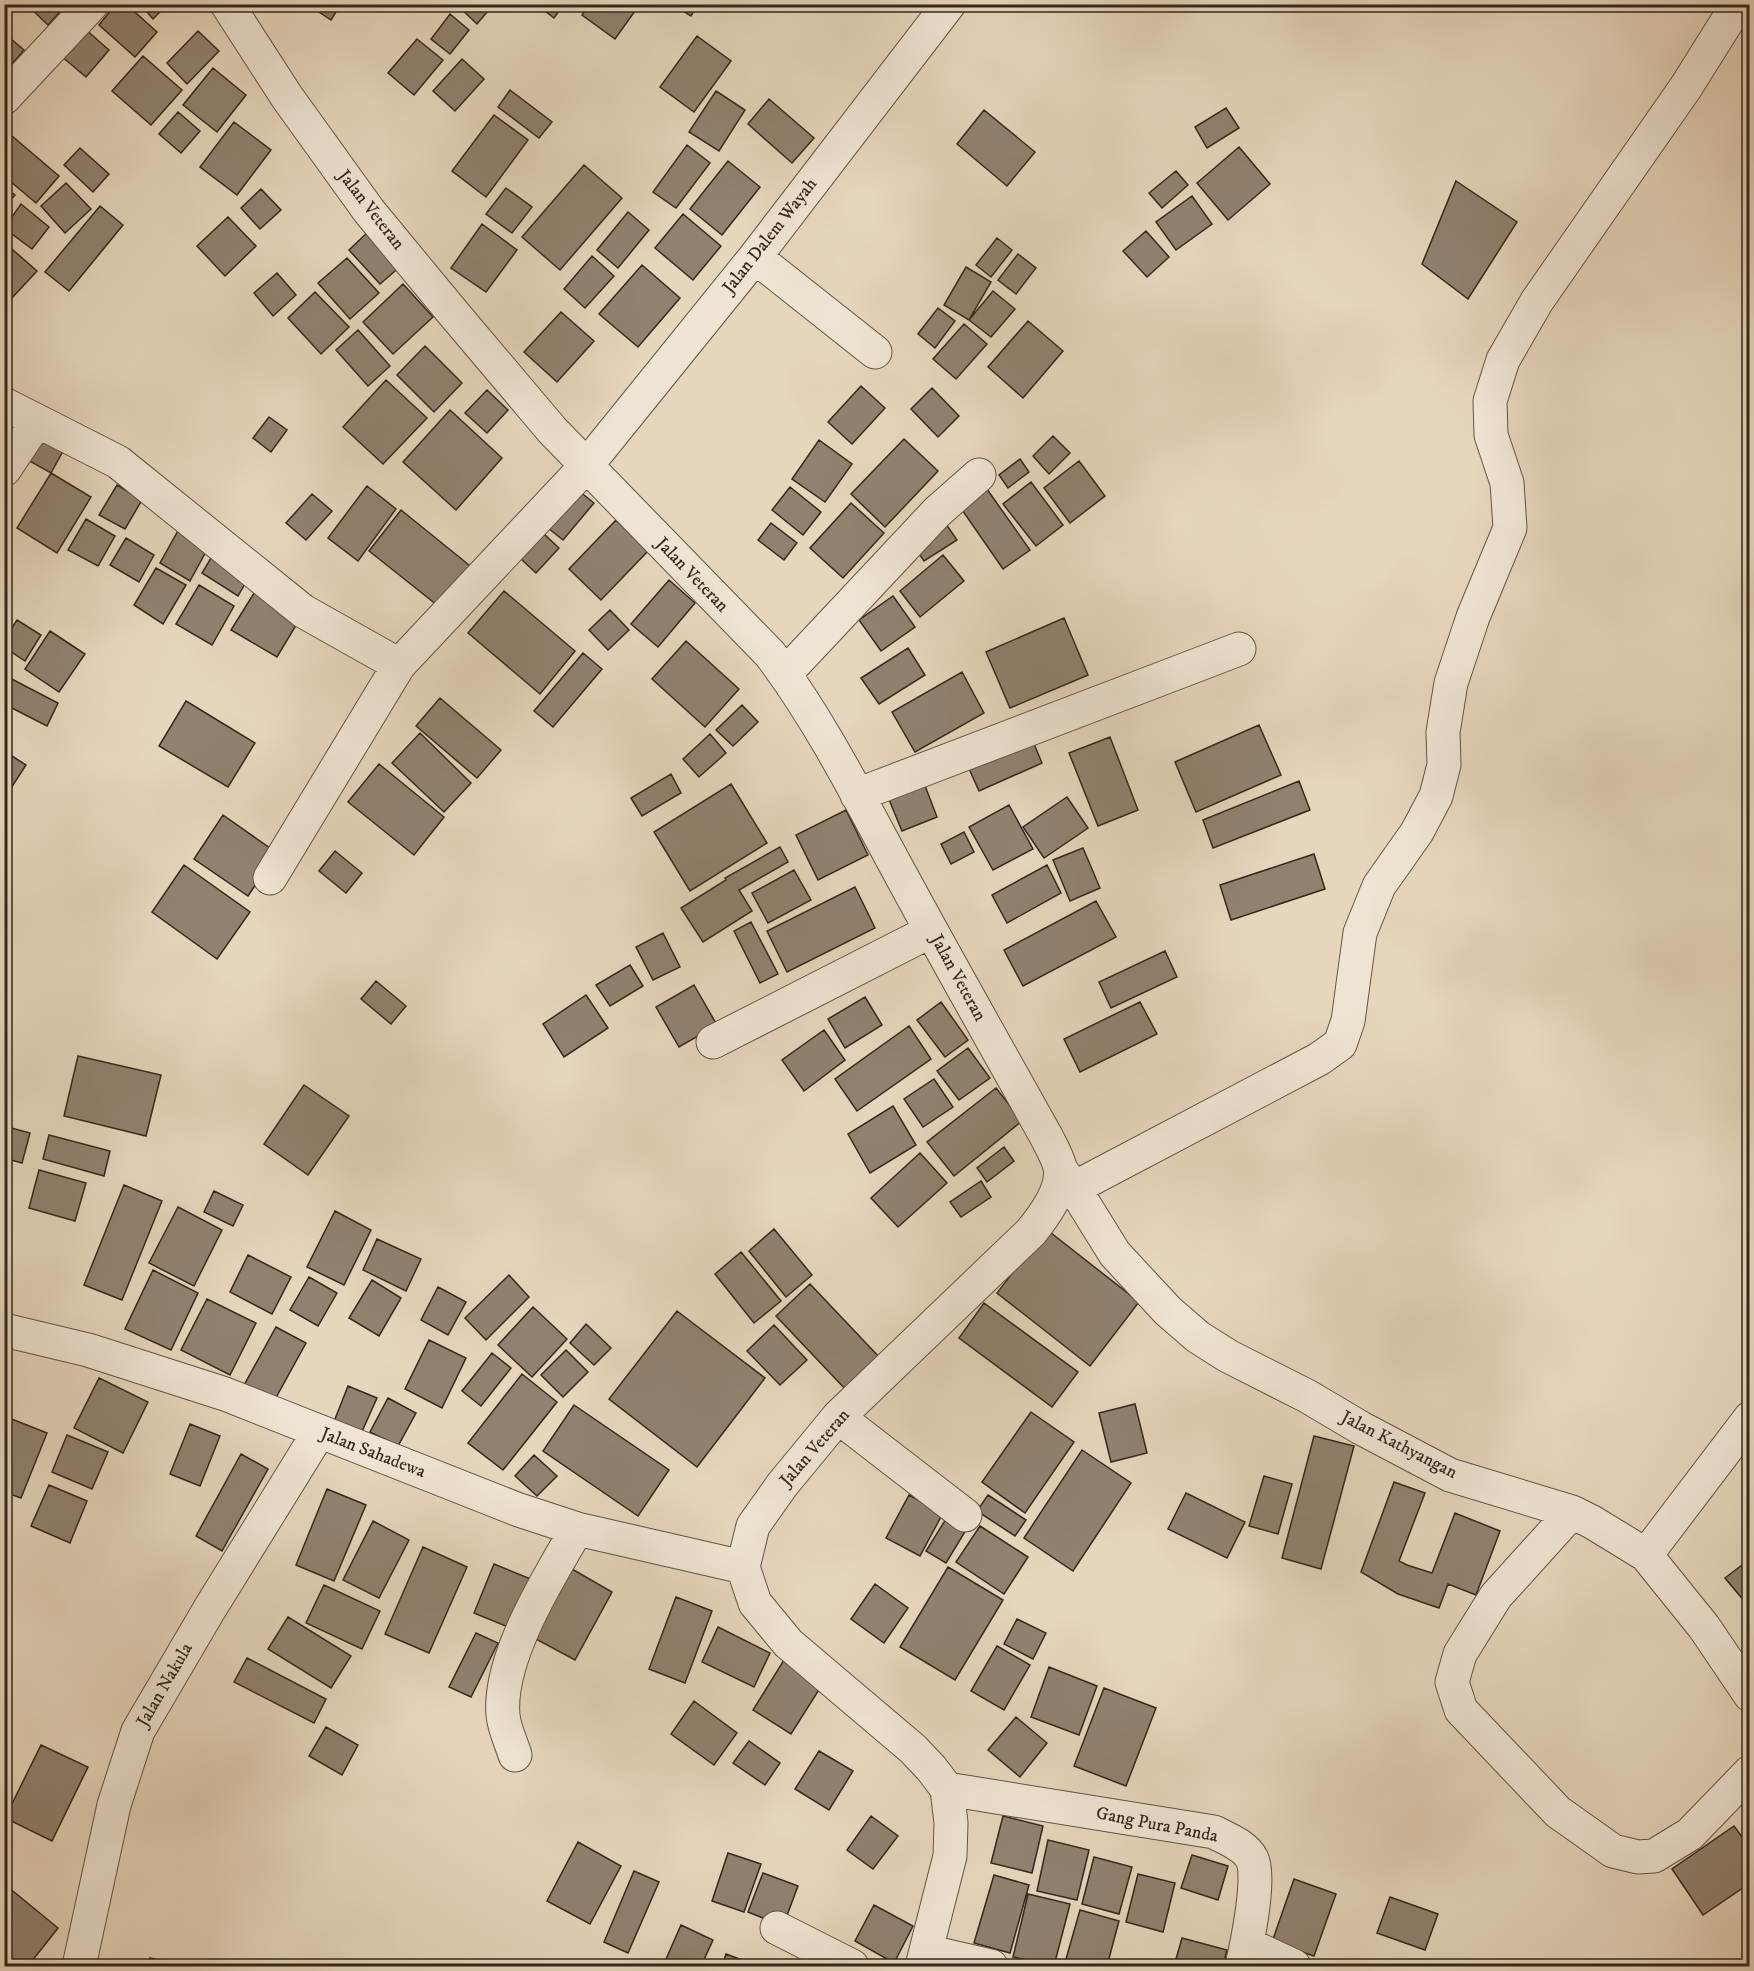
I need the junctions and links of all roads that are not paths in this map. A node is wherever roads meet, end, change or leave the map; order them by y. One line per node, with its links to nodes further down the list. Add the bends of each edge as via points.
1 (92, 4): 5 (street)
2 (227, 4): 10 (street, Jalan Veteran, via 287,97 369,211 552,430)
3 (950, 4): 6 (street, Jalan Dalem Wayah)
4 (1738, 4): 20 (street, via 1686,87 1537,301 1503,360 1490,400 1491,435 1507,483 1510,528 1451,683 1443,732 1444,765 1436,796 1379,886 1360,933 1348,1021 1340,1044 1319,1059)
5 (4, 98)
6 (755, 257): 7 (street); 10 (street, Jalan Dalem Wayah)
7 (875, 352)
8 (4, 404): 9 (street)
9 (37, 420): 11 (street); 14 (street, via 118,462 303,611)
10 (587, 465): 14 (street, Jalan Dalem Wayah); 15 (street, Jalan Veteran)
11 (4, 470)
12 (979, 475): 15 (street, via 937,512)
13 (1239, 650): 16 (street)
14 (399, 665): 17 (street, Jalan Dalem Wayah)
15 (785, 674): 16 (street, Jalan Veteran)
16 (857, 795): 18 (street, Jalan Veteran)
17 (270, 878)
18 (931, 931): 19 (street); 20 (street, Jalan Veteran)
19 (713, 1042)
20 (1067, 1179): 22 (street, Jalan Veteran, via 1057,1187 1049,1210 1031,1232); 25 (street, Jalan Kathyangan, via 1115,1254 1198,1337 1450,1475)
21 (4, 1330): 24 (street, Jalan Sahadewa, via 88,1350 225,1394)
22 (838, 1417): 26 (street); 29 (street, Jalan Veteran, via 753,1527)
23 (1749, 1418): 28 (street)
24 (319, 1432): 27 (street, Jalan Sahadewa, via 519,1510); 37 (street, Jalan Nakula, via 138,1731 114,1804)
25 (1572, 1512): 28 (street, Jalan Kathyangan); 32 (street, via 1496,1596 1460,1654 1452,1682 1461,1710 1558,1812 1613,1851 1638,1857 1654,1856 1690,1834)
26 (965, 1515)
27 (577, 1528): 29 (street, Jalan Sahadewa); 31 (street, via 541,1591 504,1683 503,1717)
28 (1646, 1555): 30 (street, Jalan Kathyangan, via 1704,1627)
29 (743, 1568): 33 (street, via 755,1603 788,1643 913,1749)
30 (1749, 1695)
31 (515, 1755)
32 (1749, 1772)
33 (947, 1789): 35 (street, Gang Pura Panda, via 1214,1832 1238,1844 1252,1858 1256,1873); 36 (street, via 950,1856)
34 (777, 1928): 38 (street)
35 (1245, 1955): 40 (street)
36 (924, 1959): 39 (street)
37 (80, 1966)
38 (852, 1966)
39 (991, 1966)
40 (1294, 1966)

